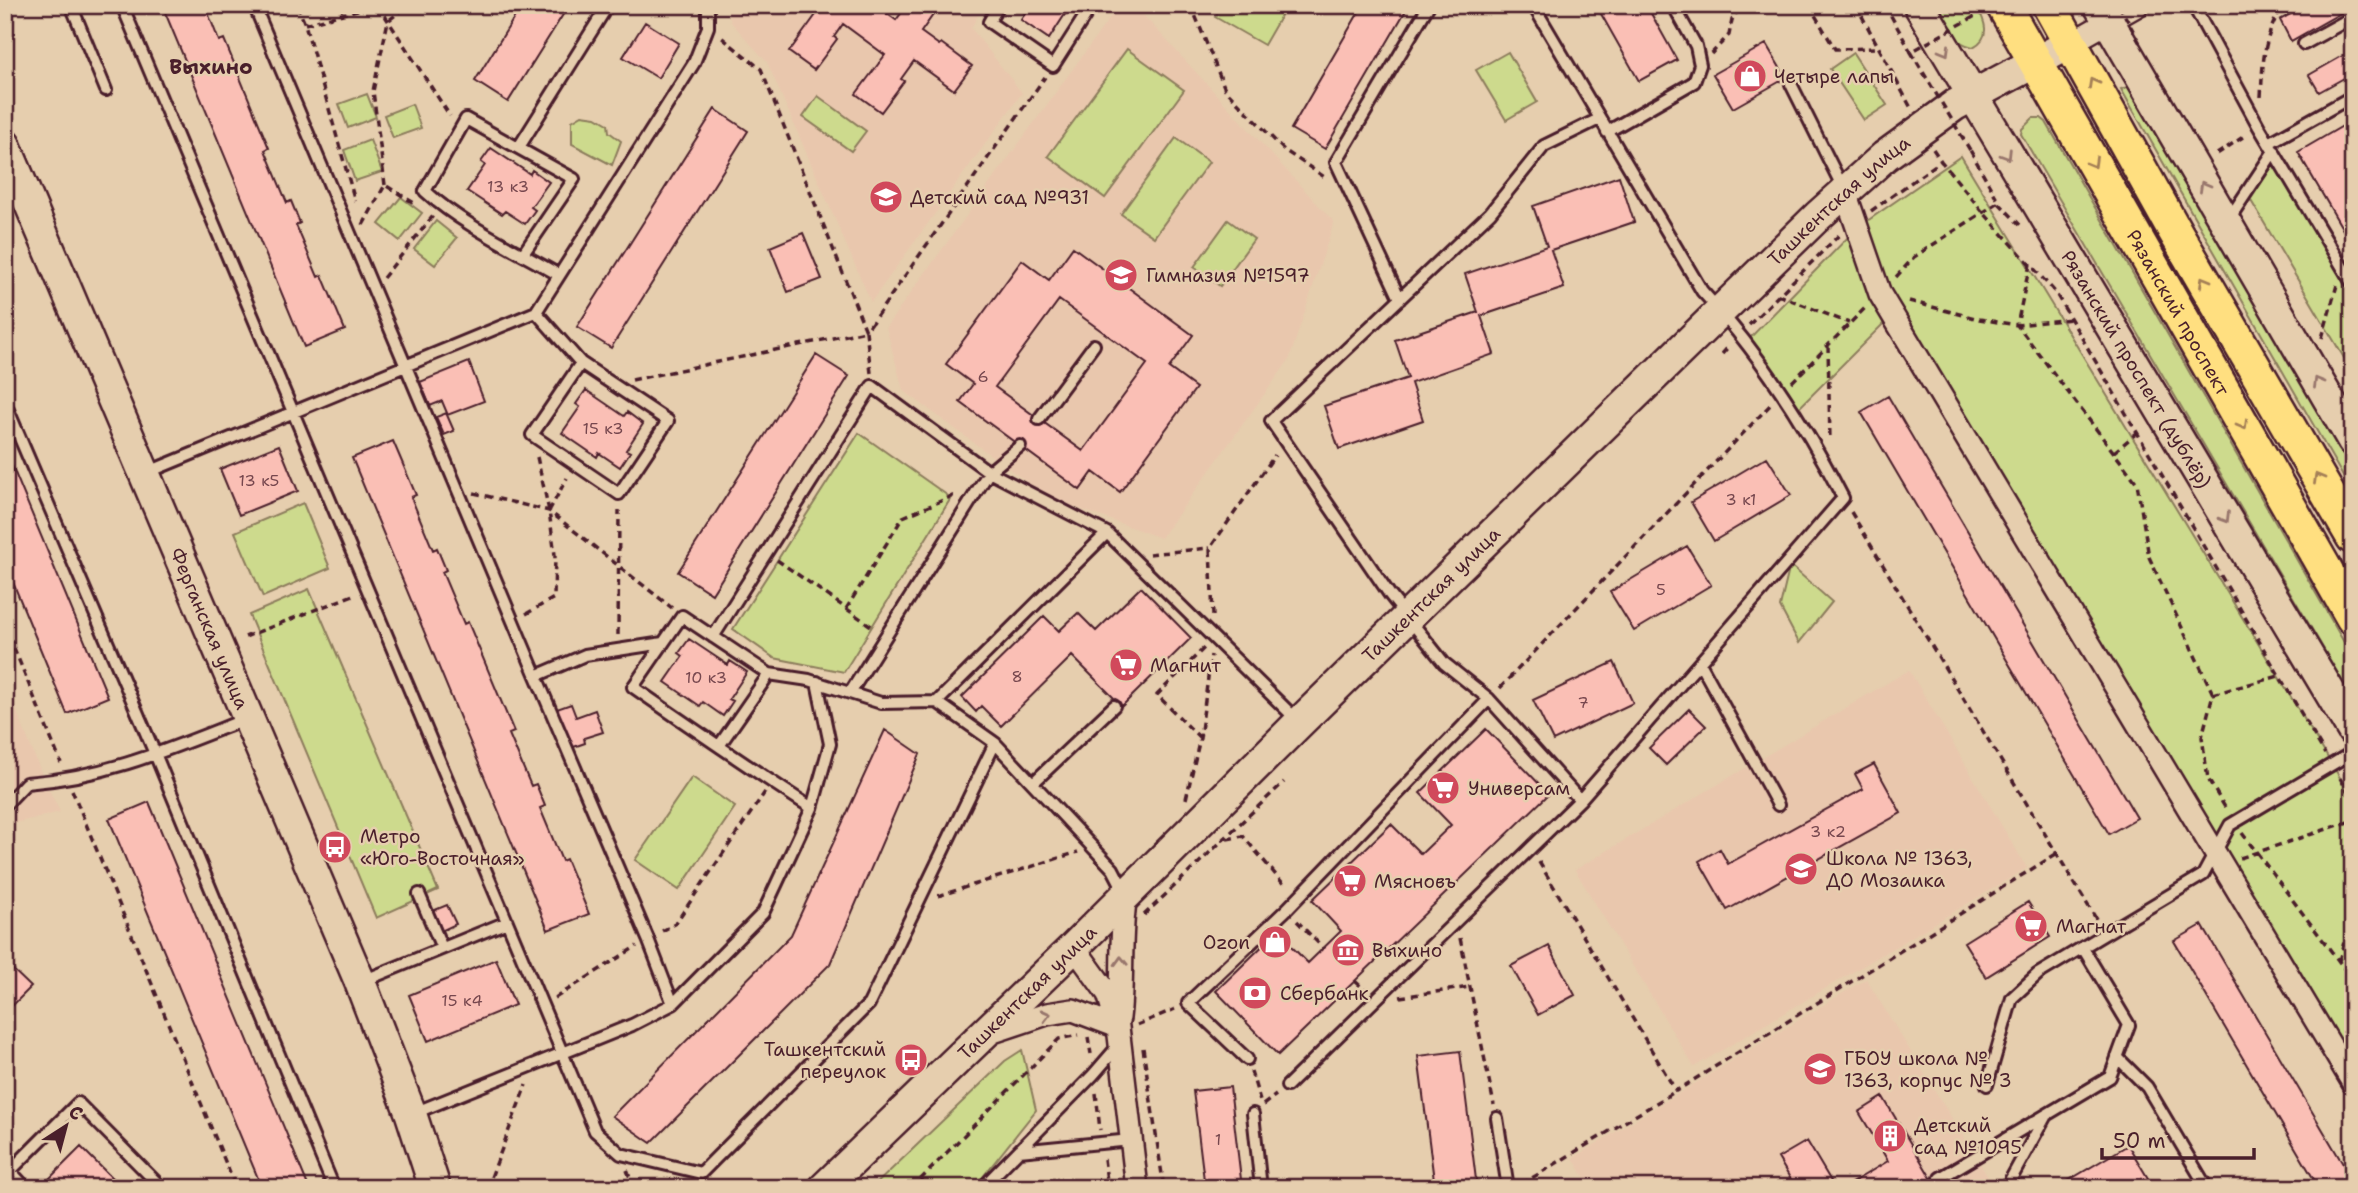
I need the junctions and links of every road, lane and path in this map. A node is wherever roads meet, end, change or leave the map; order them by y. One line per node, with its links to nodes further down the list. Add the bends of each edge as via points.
1 (71, 5): 42 (lane)
2 (122, 5): 85 (lane)
3 (254, 5): 66 (lane)
4 (297, 5): 31 (path)
5 (340, 5): 28 (path)
6 (377, 5): 28 (path); 30 (path)
7 (408, 5): 30 (path)
8 (608, 5): 51 (lane)
9 (708, 5): 32 (lane)
10 (999, 5): 40 (lane, via 989,22)
11 (1092, 5): 40 (lane)
12 (1191, 5): 56 (path, via 1225,89 1284,150)
13 (1429, 5): 56 (lane, via 1336,162)
14 (1533, 5): 46 (lane)
15 (1673, 5): 39 (lane, via 1696,46)
16 (1741, 5): 39 (path, via 1728,35)
17 (1809, 5): 36 (path, via 1835,49)
18 (1856, 5): 36 (path)
19 (1885, 5): 37 (path)
20 (1919, 5): 44 (main road, Рязанский проспект (дублёр), one-way to 44)
21 (1995, 5): 37 (path, bridge)
22 (2003, 5): 38 (main road, Рязанский проспект)
23 (2049, 5): 33 (main road, Рязанский проспект)
24 (2138, 5): 27 (street)
25 (2193, 5): 47 (lane)
26 (2283, 5): 47 (path, via 2264,47)
27 (2109, 11): 33 (street); 35 (path, bridge); 60 (main road, one-way to 27)
28 (344, 14): 31 (path)
29 (2353, 17): 34 (lane)
30 (388, 21): 48 (path); 54 (path, via 373,91)
31 (305, 24): 57 (path)
32 (708, 27): 64 (lane, via 694,63); 75 (path, via 761,69)
33 (2071, 43): 38 (main road, Ташкентская улица); 103 (main road, Рязанский проспект, one-way to 33)
34 (2304, 44)
35 (2142, 47)
36 (1878, 48): 45 (path)
37 (1910, 52): 58 (path, bridge, via 1999,202)
38 (2035, 62): 44 (main road, Ташкентская улица); 112 (main road, Рязанский проспект, one-way to 112)
39 (1700, 65): 49 (lane, via 1694,82)
40 (1053, 66): 75 (path)
41 (1791, 84): 55 (lane)
42 (106, 90)
43 (2353, 96): 52 (lane)
44 (1971, 97): 55 (main road, Ташкентская улица, via 1894,150); 133 (main road, Рязанский проспект (дублёр), one-way to 133)
45 (1908, 101)
46 (1599, 119): 49 (lane); 69 (lane, via 1544,146 1490,213)
47 (2259, 127): 52 (lane); 53 (path)
48 (459, 130): 51 (lane, via 467,119); 61 (lane, via 425,191 441,206)
49 (1607, 132): 70 (lane, via 1702,291)
50 (5, 145): 95 (main road, Ферганская улица)
51 (519, 147): 61 (lane, via 574,179)
52 (2271, 147): 60 (lane); 63 (lane)
53 (2217, 154)
54 (385, 185): 59 (path, via 362,227); 66 (path, via 434,215)
55 (1845, 192): 67 (street); 70 (main road, Ташкентская улица)
56 (1352, 196): 69 (lane)
57 (355, 201)
58 (1982, 211): 62 (path); 67 (path, via 1914,257)
59 (359, 214)
60 (2226, 225): 89 (main road, one-way to 60)
61 (523, 254): 64 (lane)
62 (2030, 264): 72 (path); 74 (path)
63 (2342, 267): 65 (lane); 76 (path)
64 (559, 275): 71 (lane)
65 (2353, 285)
66 (373, 290): 80 (lane)
67 (1880, 294): 73 (path); 74 (path, via 1979,320); 157 (street)
68 (1778, 295): 73 (path)
69 (1400, 299): 90 (lane, via 1271,421)
70 (1721, 311): 83 (lane); 111 (main road, Ташкентская улица)
71 (536, 312): 79 (lane); 80 (lane)
72 (2071, 319): 74 (path); 87 (path)
73 (1849, 323): 78 (path)
74 (2017, 325): 92 (path)
75 (866, 331): 81 (path); 82 (path)
76 (2321, 341)
77 (1094, 345): 86 (lane)
78 (1828, 345): 83 (path); 96 (path)
79 (582, 363): 81 (lane); 88 (lane)
80 (405, 366): 85 (lane); 97 (lane)
81 (613, 384): 98 (lane, via 668,421)
82 (872, 386): 94 (lane); 105 (lane)
83 (1782, 392): 96 (lane); 128 (path)
84 (5, 403): 138 (lane)
85 (293, 412): 95 (lane); 108 (lane)
86 (1039, 419)
87 (2138, 432): 92 (path); 124 (path)
88 (532, 435): 93 (lane); 101 (path)
89 (2353, 441)
90 (1284, 442): 104 (path); 111 (lane)
91 (1020, 446): 94 (lane)
92 (2114, 452): 127 (path, via 2137,483 2149,557)
93 (575, 463): 98 (lane); 101 (path)
94 (989, 472): 102 (lane); 115 (lane)
95 (143, 474): 131 (main road, Ферганская улица)
96 (1830, 474): 100 (lane)
97 (457, 489): 101 (path); 113 (lane)
98 (619, 494): 107 (path)
99 (951, 498): 109 (path, via 903,517)
100 (1843, 498): 121 (lane); 156 (path)
101 (549, 511): 107 (path); 113 (path, via 554,597)
102 (1107, 533): 106 (lane); 129 (lane)
103 (2353, 537)
104 (1210, 548): 106 (path); 118 (path)
105 (766, 553): 109 (path); 117 (lane)
106 (1129, 556): 118 (lane)
107 (618, 566): 110 (path); 120 (path)
108 (368, 589): 116 (path); 163 (lane)
109 (846, 608): 115 (path)
110 (682, 616): 117 (lane); 119 (lane)
111 (1408, 616): 128 (lane, via 1444,663); 132 (main road, Ташкентская улица)
112 (2353, 618)
113 (513, 621): 123 (lane)
114 (5, 626): 140 (path)
115 (885, 635): 126 (lane)
116 (245, 637)
117 (713, 637): 122 (lane)
118 (1213, 639): 132 (lane); 134 (path); 134 (path, via 1157,695)
119 (663, 643): 120 (lane); 136 (lane, via 633,687)
120 (618, 651): 123 (lane, via 585,655)
121 (1700, 663): 145 (lane); 148 (lane)
122 (769, 674): 125 (lane); 136 (lane)
123 (536, 676): 166 (lane)
124 (2280, 676): 127 (path); 139 (path)
125 (817, 682): 126 (lane); 149 (lane, via 830,744)
126 (850, 693): 129 (lane, via 881,703)
127 (2213, 694): 151 (path, via 2202,737 2208,779)
128 (1489, 699): 145 (lane); 161 (lane)
129 (937, 702): 135 (lane)
130 (1114, 706): 143 (lane)
131 (248, 718): 138 (lane); 173 (main road, Ферганская улица)
132 (1299, 723): 159 (main road, Ташкентская улица)
133 (2353, 732)
134 (1200, 738): 144 (path)
135 (995, 743): 143 (lane); 160 (lane)
136 (719, 746): 141 (lane)
137 (2353, 752): 139 (lane)
138 (156, 756): 140 (lane); 203 (lane)
139 (2332, 764): 146 (path); 151 (lane)
140 (68, 780): 147 (lane, via 26,783); 202 (path)
141 (772, 782): 149 (lane); 166 (path, via 675,924)
142 (1284, 782): 152 (path)
143 (1033, 783): 153 (lane)
144 (1186, 799)
145 (1580, 800): 154 (lane)
146 (2353, 801)
147 (5, 805)
148 (1779, 805)
149 (812, 808): 177 (lane, via 763,913)
150 (2352, 819): 155 (path); 171 (path, via 2348,927)
151 (2234, 823): 155 (path); 157 (lane)
152 (1225, 839): 161 (path, via 1243,836 1286,885); 164 (path)
153 (1093, 848): 159 (lane, via 1113,869); 160 (path)
154 (1531, 848): 162 (lane); 191 (path)
155 (2256, 851): 157 (path); 171 (path)
156 (2056, 854): 165 (path); 191 (path)
157 (2219, 860): 165 (lane, via 2203,875); 188 (street)
158 (419, 894): 168 (lane)
159 (1126, 895): 167 (main road, Ташкентская улица); 181 (street, one-way to 159, via 1121,925)
160 (919, 902): 184 (lane, via 869,1004 701,1173 621,1154 595,1131)
161 (1286, 910): 169 (path); 176 (lane)
162 (1457, 920): 174 (path); 175 (lane)
163 (507, 922): 168 (lane); 178 (lane)
164 (1138, 924)
165 (2106, 935): 170 (lane)
166 (648, 939): 177 (lane); 178 (path)
167 (1074, 947): 180 (main road, Ташкентская улица); 181 (street, via 1108,994)
168 (442, 948): 173 (lane)
169 (1323, 948)
170 (2082, 948): 185 (lane, via 2129,1025); 189 (lane, via 2038,974 2012,998)
171 (2339, 962): 172 (path)
172 (2353, 980)
173 (360, 982): 192 (main road, Ферганская улица)
174 (1470, 987): 175 (path); 195 (path)
175 (1375, 1000): 190 (lane)
176 (1188, 1003): 179 (path, via 1140,1025); 186 (lane)
177 (673, 1004): 184 (lane)
178 (542, 1006): 184 (lane)
179 (1139, 1017)
180 (981, 1036): 181 (street, one-way to 181, via 1073,1010); 207 (main road, Ташкентская улица)
181 (1119, 1036): 196 (street); 198 (lane)
182 (1142, 1036): 212 (path)
183 (1059, 1039): 208 (path)
184 (562, 1053): 187 (lane)
185 (2117, 1057): 194 (lane, via 2110,1077); 217 (lane, via 2147,1087)
186 (1247, 1059): 190 (path, via 1261,1106)
187 (533, 1065): 192 (lane); 206 (path)
188 (2353, 1083)
189 (1987, 1085)
190 (1287, 1086)
191 (1676, 1091): 215 (path)
192 (411, 1114): 204 (main road, Ферганская улица); 205 (main road, Ферганская улица)
193 (1253, 1114): 213 (lane)
194 (2046, 1115): 199 (lane); 216 (lane)
195 (1497, 1118): 214 (lane)
196 (1131, 1140): 197 (lane); 211 (street)
197 (1102, 1143): 198 (lane); 210 (path)
198 (1019, 1151): 209 (lane)
199 (1940, 1178)
200 (26, 1188): 201 (lane, via 10,1171 78,1103)
201 (162, 1188)
202 (236, 1188)
203 (334, 1188)
204 (435, 1188)
205 (452, 1188)
206 (487, 1188)
207 (824, 1188)
208 (912, 1188)
209 (982, 1188)
210 (1108, 1188)
211 (1137, 1188)
212 (1164, 1188)
213 (1261, 1188)
214 (1508, 1188)
215 (1516, 1188)
216 (2006, 1188)
217 (2207, 1188)

